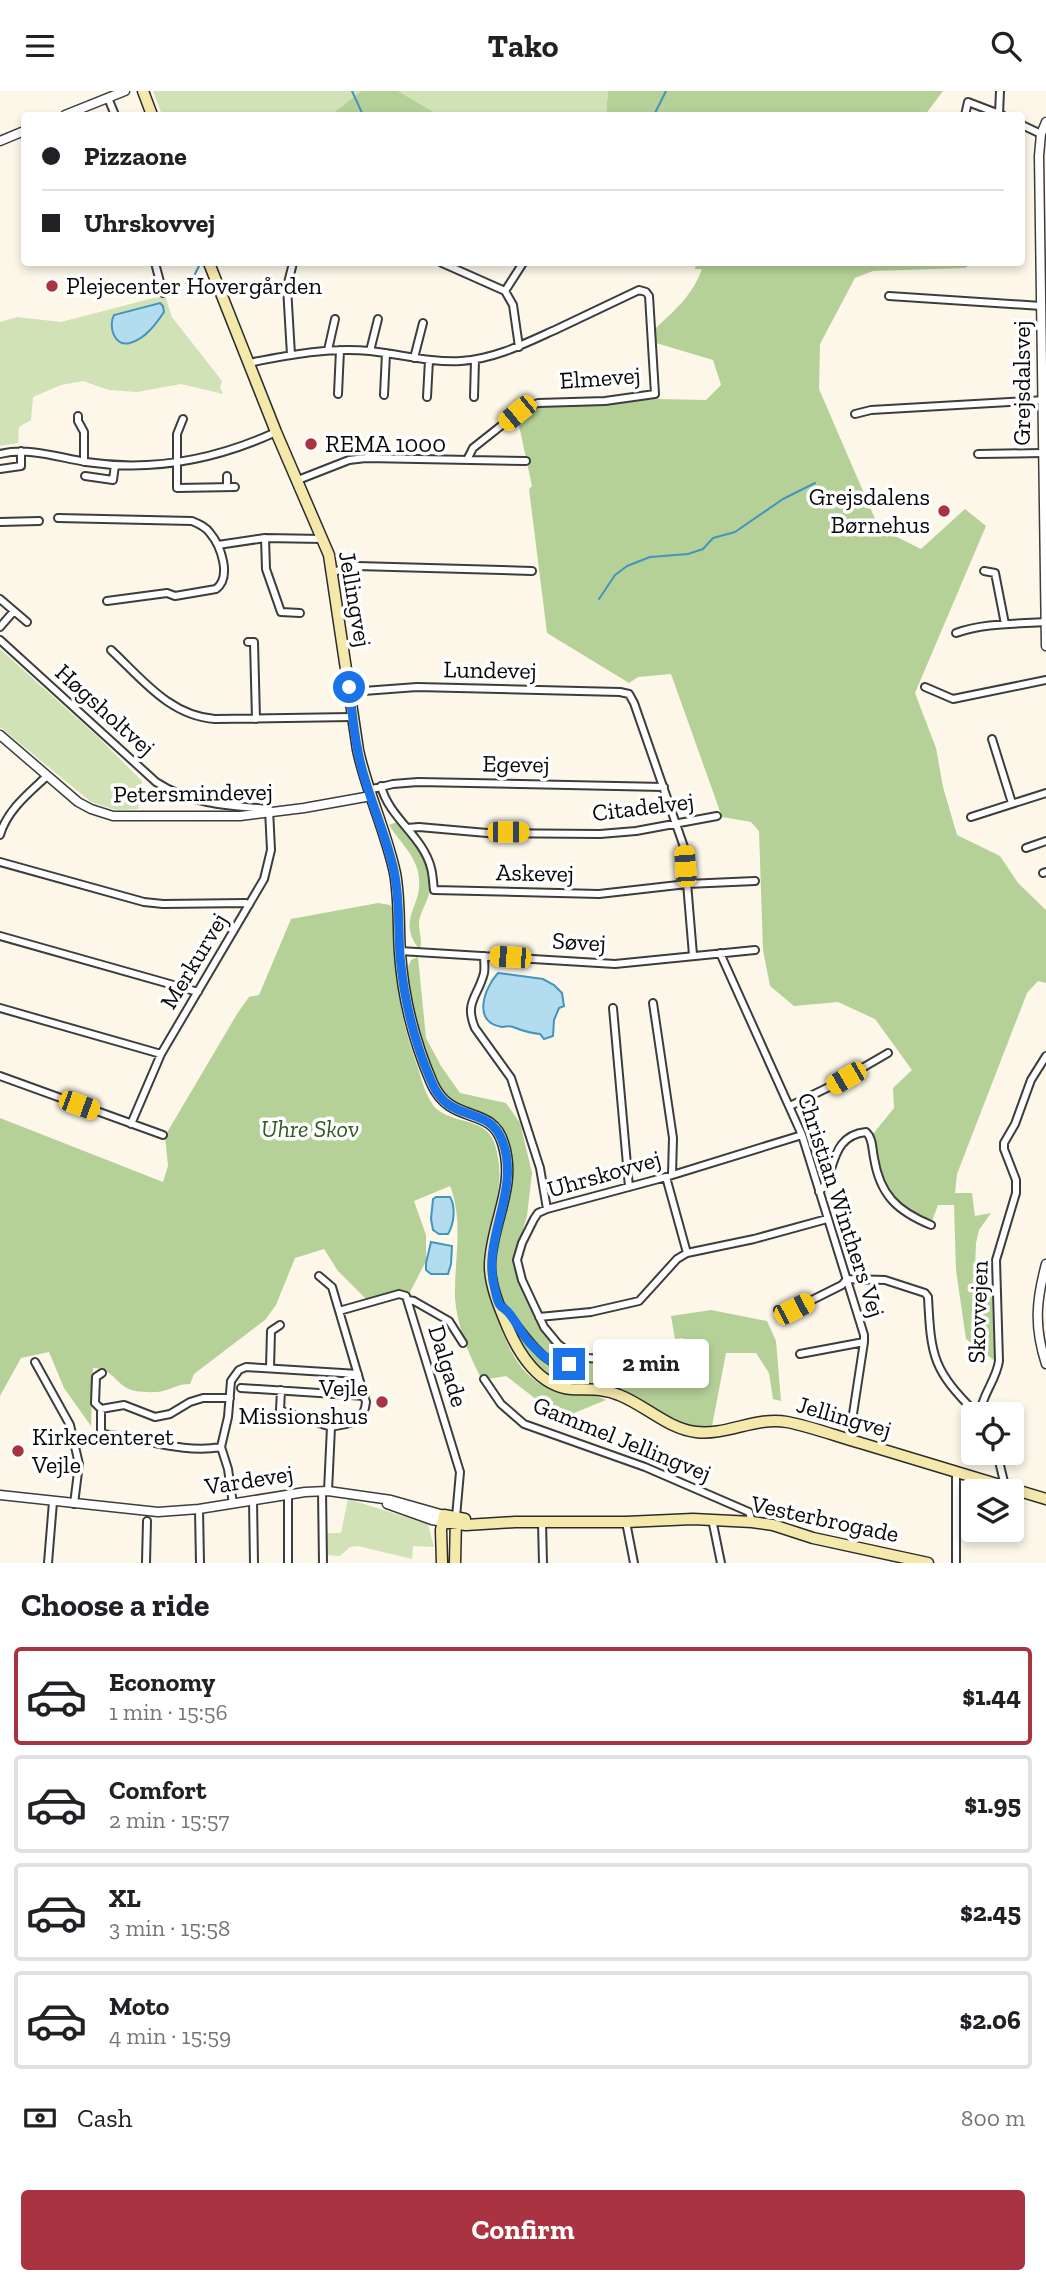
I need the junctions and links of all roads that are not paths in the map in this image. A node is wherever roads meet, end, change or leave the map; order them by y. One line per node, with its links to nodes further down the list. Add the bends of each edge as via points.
1 (125, 91): 4 (street)
2 (143, 91): 7 (main road)
3 (1000, 91): 10 (street)
4 (108, 98): 5 (street); 6 (street)
5 (73, 112)
6 (114, 112)
7 (151, 112)
8 (966, 112): 9 (street, via 968,102)
9 (993, 112)
10 (1000, 112)
11 (1046, 122): 14 (street, Grejsdalsvej)
12 (1025, 126): 14 (street)
13 (21, 132): 15 (street)
14 (1041, 134): 16 (street, Grejsdalsvej)
15 (0, 141)
16 (1043, 240): 25 (street, Grejsdalsvej)
17 (156, 266): 23 (street)
18 (210, 266): 38 (main road, Jellingvej)
19 (292, 266): 34 (street, via 287,287)
20 (449, 266): 22 (street)
21 (521, 266): 22 (street)
22 (505, 291): 29 (street, via 513,305)
23 (163, 293)
24 (889, 296): 25 (street)
25 (1041, 306): 39 (street, Grejsdalsvej)
26 (335, 319): 30 (street)
27 (378, 319): 32 (street)
28 (422, 323): 35 (street)
29 (519, 347): 37 (street); 53 (street, Elmevej, via 639,291 646,292 655,394 538,403 521,409 473,448)
30 (328, 350): 31 (street); 34 (street)
31 (340, 350): 32 (street); 40 (street)
32 (370, 351): 33 (street)
33 (386, 353): 35 (street); 41 (street)
34 (291, 355): 38 (street)
35 (414, 358): 36 (street)
36 (429, 360): 37 (street); 42 (street)
37 (475, 360): 43 (street)
38 (248, 363): 48 (main road, Jellingvej)
39 (1044, 371): 44 (street, Grejsdalsvej)
40 (338, 394)
41 (384, 395)
42 (427, 397)
43 (474, 397)
44 (1044, 400): 45 (street); 50 (street, Grejsdalsvej)
45 (855, 414)
46 (78, 416): 55 (street, via 84,432)
47 (183, 419): 56 (street, via 177,434)
48 (276, 432): 56 (street, via 226,452); 61 (main road, Jellingvej)
49 (21, 451): 51 (street); 55 (street); 58 (street, via 21,466)
50 (1042, 453): 52 (street); 62 (street, Grejsdalsvej)
51 (0, 454)
52 (978, 454)
53 (467, 460): 54 (street); 61 (street, via 358,459)
54 (526, 461)
55 (84, 462): 57 (street)
56 (177, 463): 57 (street); 59 (street, via 177,488 231,487)
57 (115, 465): 60 (street, via 113,480)
58 (0, 469)
59 (227, 475)
60 (85, 476)
61 (298, 480): 67 (main road, Jellingvej)
62 (1044, 501): 72 (street, Grejsdalsvej)
63 (58, 518): 68 (street, via 192,521 210,532)
64 (39, 521): 65 (street)
65 (0, 522)
66 (265, 538): 67 (street); 68 (street); 76 (street, via 266,569 281,612)
67 (323, 539): 71 (main road, Jellingvej)
68 (218, 545): 74 (street, via 225,569 216,589)
69 (532, 571): 71 (street, via 357,566)
70 (984, 571): 79 (street, via 995,573)
71 (332, 572): 88 (main road, Jellingvej)
72 (1045, 579): 78 (street, Grejsdalsvej)
73 (0, 599): 75 (street)
74 (107, 601)
75 (14, 611): 77 (street); 80 (street)
76 (300, 613)
77 (27, 622)
78 (1045, 622): 79 (street); 84 (street, Grejsdalsvej)
79 (1005, 624): 81 (street)
80 (0, 627)
81 (957, 633)
82 (0, 640): 99 (street, Høgsholtvej, via 168,790 219,804 269,809)
83 (248, 642): 90 (street, via 254,642)
84 (1046, 646)
85 (111, 650): 90 (street, via 166,701 189,714)
86 (1046, 680): 87 (street, via 953,699)
87 (925, 687)
88 (349, 692): 89 (main road, Jellingvej); 95 (street, Lundevej, via 417,688 629,694)
89 (352, 717): 90 (street); 96 (main road, Jellingvej)
90 (256, 719)
91 (0, 735): 93 (street, Petersmindevej)
92 (992, 739): 98 (street)
93 (47, 776): 99 (street, Petersmindevej, via 91,809 113,816); 104 (street, via 19,802)
94 (380, 786): 95 (street, Egevej, via 418,782); 96 (street, Egevej); 103 (street, Askevej, via 388,807)
95 (664, 787): 102 (street)
96 (370, 793): 99 (street, Petersmindevej); 113 (main road, Jellingvej, via 395,873)
97 (1046, 793): 98 (street)
98 (1012, 803): 101 (street)
99 (269, 813): 110 (street, Merkurvej, via 269,866)
100 (717, 816): 102 (street, Citadelvej)
101 (971, 817)
102 (676, 823): 103 (street, Citadelvej, via 600,834); 109 (street, via 684,847)
103 (407, 828): 109 (street, Askevej, via 426,855 434,890 599,894)
104 (0, 835)
105 (1046, 842): 106 (street)
106 (1026, 848)
107 (0, 862): 110 (street, via 144,902)
108 (755, 881): 109 (street, Askevej)
109 (687, 884): 115 (street)
110 (250, 905): 117 (street, Merkurvej)
111 (0, 936): 117 (street)
112 (755, 950): 114 (street, Søvej)
113 (400, 951): 116 (street, Søvej); 140 (main road, Jellingvej, via 414,1039 437,1094 450,1108 493,1125 503,1141 507,1189 490,1262)
114 (720, 953): 115 (street, Søvej); 125 (street, Christian Winthers Vej)
115 (693, 955): 116 (street, Søvej, via 615,964)
116 (484, 956): 132 (street, via 484,973 471,1004 472,1020 511,1078 540,1168)
117 (198, 992): 122 (street, Merkurvej)
118 (653, 1003): 129 (street, via 673,1138)
119 (0, 1008): 122 (street)
120 (613, 1008): 130 (street)
121 (888, 1053): 125 (street)
122 (161, 1054): 126 (street, Merkurvej)
123 (1046, 1056): 161 (street, Skovvejen, via 1004,1143 1016,1193 996,1260 999,1361)
124 (0, 1076): 126 (street)
125 (790, 1106): 128 (street, Christian Winthers Vej)
126 (131, 1124): 127 (street)
127 (163, 1135)
128 (802, 1135): 129 (street, Uhrskovvej); 131 (street, Christian Winthers Vej)
129 (669, 1176): 130 (street, Uhrskovvej); 135 (street)
130 (629, 1187): 132 (street, Uhrskovvej)
131 (819, 1192): 133 (street, Christian Winthers Vej); 134 (street, via 846,1140 866,1132 871,1137 876,1171 890,1199 909,1216)
132 (547, 1209): 143 (street, Uhrskovvej, via 534,1219 517,1260)
133 (827, 1219): 135 (street); 138 (street, Christian Winthers Vej)
134 (931, 1225)
135 (687, 1253): 143 (street, via 639,1301)
136 (1046, 1264): 151 (street, via 1037,1304)
137 (319, 1276): 142 (street, via 332,1287)
138 (848, 1279): 141 (street, via 794,1309); 145 (street, Christian Winthers Vej); 160 (street, via 885,1280 925,1293 936,1360)
139 (408, 1300): 142 (street, Dalgade, via 399,1294); 146 (street, via 449,1321); 181 (street, Dalgade, via 460,1472)
140 (500, 1305): 148 (street, via 548,1359 564,1365); 164 (main road, Jellingvej, via 531,1366 561,1387 617,1394 673,1425 696,1432 783,1421)
141 (778, 1310)
142 (339, 1311): 154 (street)
143 (539, 1317): 148 (street, Uhrskovvej, via 549,1335)
144 (280, 1325): 152 (street, via 271,1331)
145 (864, 1342): 147 (street); 164 (street, Christian Winthers Vej)
146 (463, 1343)
147 (800, 1354)
148 (575, 1357): 149 (street)
149 (613, 1360)
150 (35, 1362): 176 (street, via 70,1425 79,1464)
151 (1046, 1364)
152 (270, 1368): 154 (street); 159 (street, via 239,1370 231,1381)
153 (102, 1373): 162 (street, via 96,1377 95,1403)
154 (358, 1374): 158 (street)
155 (484, 1380): 183 (street, Gammel Jellingvej, via 524,1424 684,1483 749,1512)
156 (241, 1388): 157 (street)
157 (281, 1391): 158 (street); 163 (street, via 280,1411)
158 (365, 1396): 163 (street, via 366,1409 360,1418)
159 (230, 1398): 162 (street, via 203,1398 155,1417 124,1405); 165 (street)
160 (966, 1402)
161 (981, 1402)
162 (101, 1409): 165 (street, via 101,1434 187,1450)
163 (331, 1427): 168 (street)
164 (849, 1440): 166 (main road, Jellingvej)
165 (221, 1447): 175 (street)
166 (957, 1472): 167 (main road, Jellingvej); 198 (street)
167 (981, 1479)
168 (325, 1491): 171 (street, Vardevej); 178 (street, Vardevej, via 378,1499 429,1519); 191 (street)
169 (1024, 1492): 172 (main road, Jellingvej)
170 (0, 1495): 174 (street, Vardevej)
171 (288, 1495): 173 (street, Vardevej); 190 (street)
172 (1046, 1499)
173 (253, 1500): 175 (street, Vardevej); 189 (street)
174 (53, 1502): 176 (street, Vardevej); 186 (street)
175 (233, 1503): 177 (street, Vardevej)
176 (74, 1504): 177 (street, Vardevej, via 147,1512)
177 (199, 1509): 188 (street)
178 (443, 1518): 181 (main road, Vardevej); 192 (main road)
179 (712, 1519): 183 (main road, Vesterbrogade); 184 (main road, Vardevej); 196 (street)
180 (147, 1521): 187 (street)
181 (455, 1521): 182 (main road, Vardevej); 193 (main road)
182 (542, 1522): 184 (main road, Vardevej); 194 (street)
183 (752, 1522): 185 (main road, Vesterbrogade)
184 (626, 1523): 195 (street)
185 (917, 1562): 197 (main road, Vesterbrogade)
186 (48, 1563)
187 (146, 1563)
188 (200, 1563)
189 (254, 1563)
190 (288, 1563)
191 (323, 1563)
192 (442, 1563)
193 (455, 1563)
194 (543, 1563)
195 (634, 1563)
196 (721, 1563)
197 (928, 1563)
198 (956, 1563)

